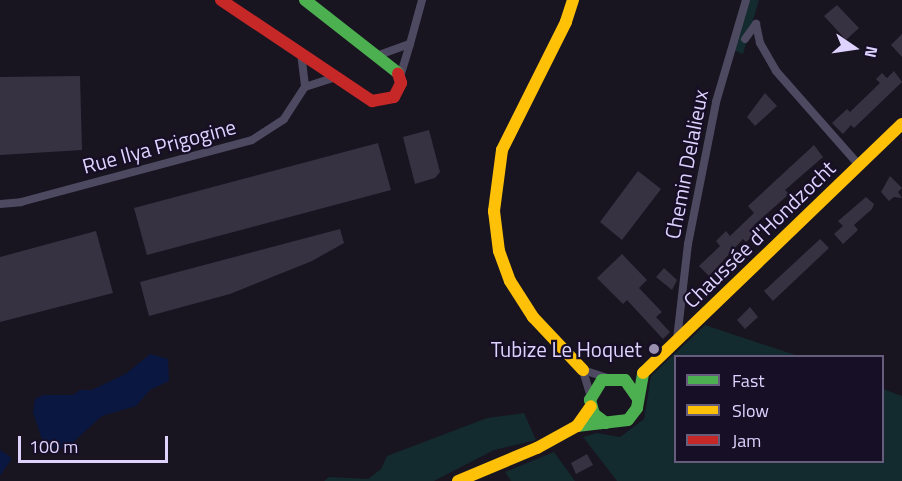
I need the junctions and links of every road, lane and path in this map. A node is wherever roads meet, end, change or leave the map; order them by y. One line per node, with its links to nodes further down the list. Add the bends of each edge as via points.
1 (221, 0): 8 (street)
2 (305, 0): 9 (street)
3 (423, 0): 7 (street)
4 (573, 0): 17 (street, via 566,22 501,150 494,211 500,251 522,302)
5 (746, 0): 16 (street, Chemin Delalieux, via 716,102 688,244)
6 (746, 39): 14 (street, via 756,24 760,43 776,71)
7 (410, 44): 9 (street); 11 (street)
8 (301, 53): 10 (street); 12 (street)
9 (379, 55): 11 (street, via 396,68)
10 (335, 77): 11 (street, via 378,102 394,97); 12 (street)
11 (400, 77)
12 (305, 87): 15 (street, Rue Ilya Prigogine, via 284,118 252,140 21,202)
13 (902, 124): 14 (street, Chaussée d'Hondzocht)
14 (859, 165): 16 (street, Chaussée d'Hondzocht)
15 (0, 204)
16 (677, 339): 18 (street, Chaussée d'Hondzocht)
17 (584, 370): 19 (street); 21 (street)
18 (643, 373): 19 (street); 20 (street)
19 (613, 378): 20 (street, via 632,385); 21 (street, via 595,386)
20 (637, 397): 22 (street, via 637,408 628,420)
21 (591, 401): 22 (street, via 594,414); 23 (street)
22 (606, 423): 23 (street)
23 (577, 426): 24 (street, via 537,448)
24 (458, 481)

